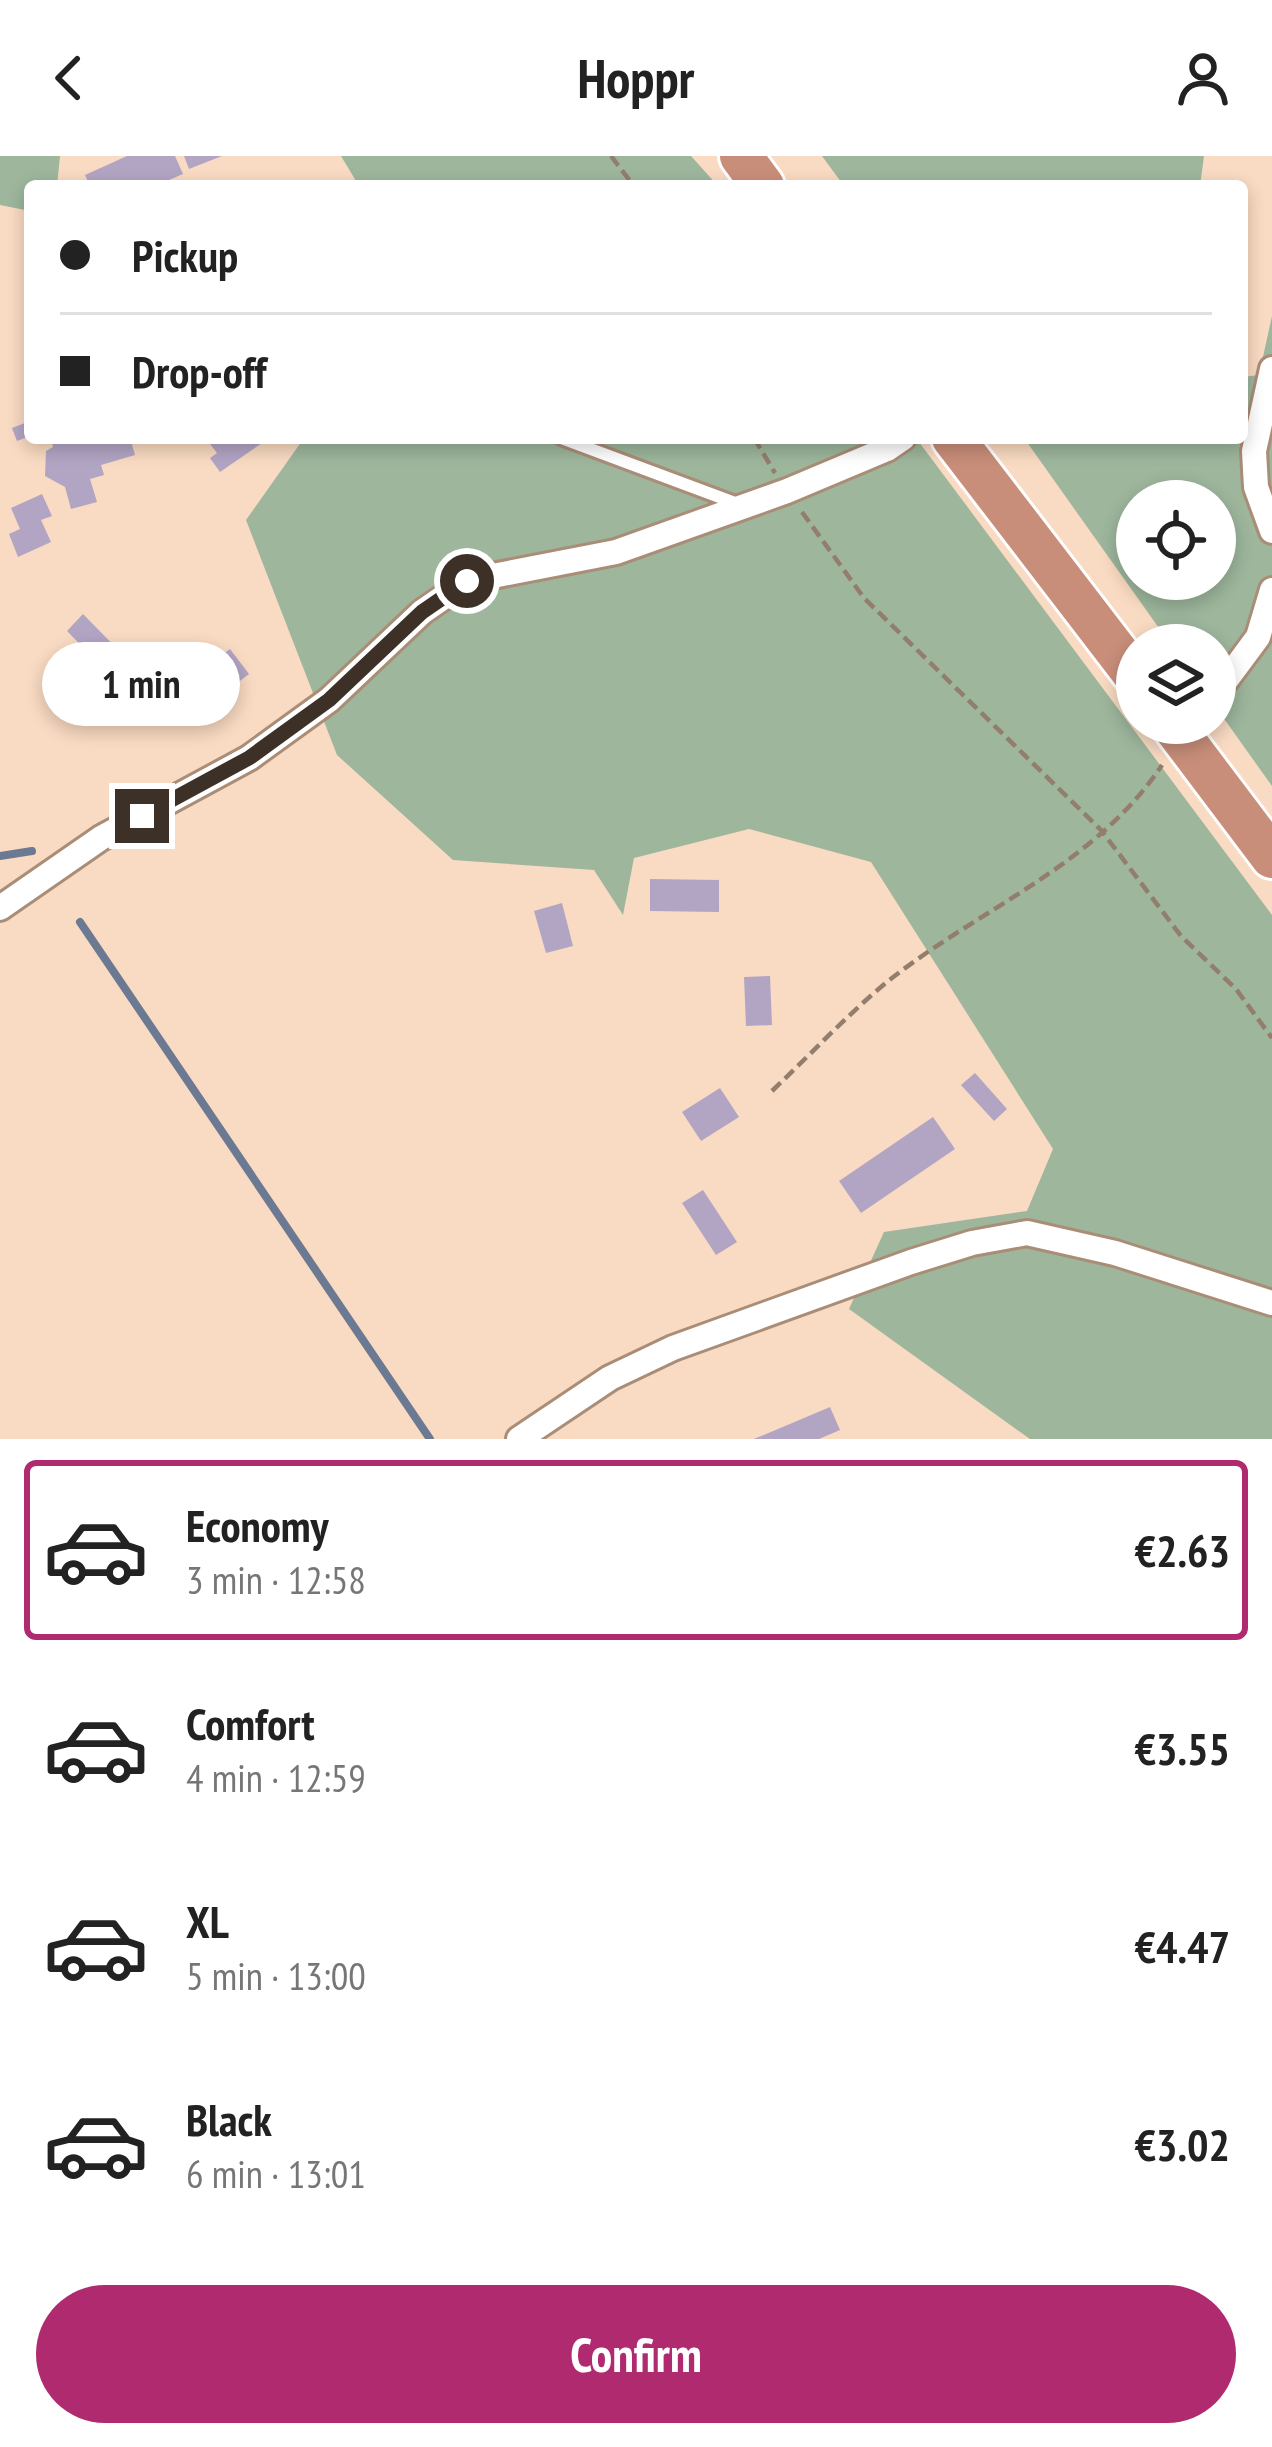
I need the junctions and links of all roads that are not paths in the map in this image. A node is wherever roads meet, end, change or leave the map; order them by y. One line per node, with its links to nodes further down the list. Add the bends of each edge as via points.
1 (1272, 369): 6 (street, via 1254,452)
2 (577, 444): 5 (lane)
3 (894, 444): 5 (street)
4 (958, 444): 9 (highway)
5 (745, 506): 13 (street, via 616,552 467,581 249,758 101,838)
6 (1272, 531)
7 (1272, 590): 8 (street)
8 (1265, 634): 10 (street)
9 (1116, 651)
10 (1236, 669)
11 (1194, 744): 12 (highway)
12 (1272, 857)
13 (0, 908)
14 (1272, 1303): 15 (street, via 1027,1233 911,1262 673,1348 610,1378)
15 (519, 1439)

